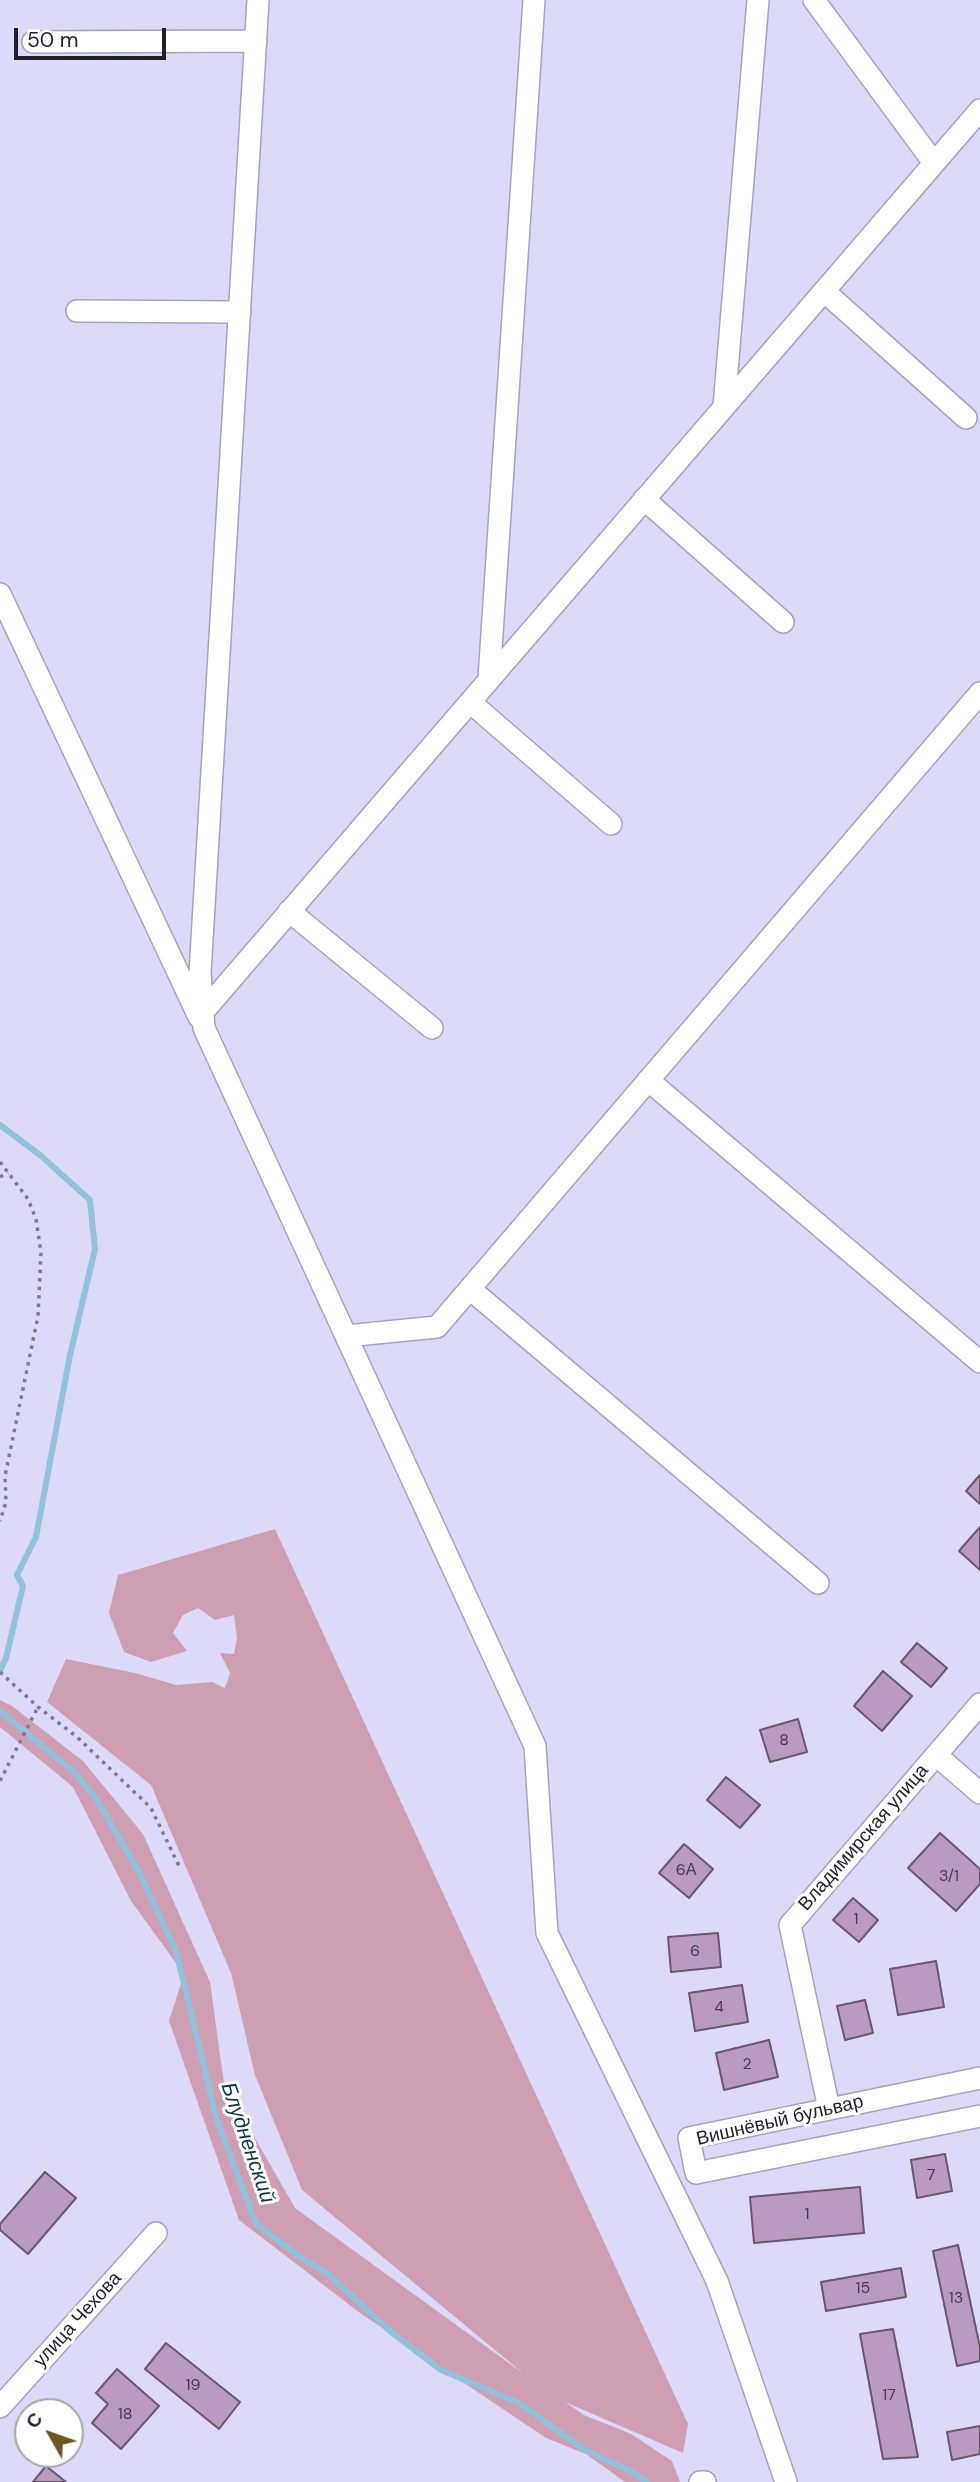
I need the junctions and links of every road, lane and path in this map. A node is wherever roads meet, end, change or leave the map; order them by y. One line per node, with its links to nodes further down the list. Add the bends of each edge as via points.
1 (258, 0): 5 (street)
2 (534, 0): 17 (street)
3 (758, 0): 12 (street)
4 (814, 0): 8 (street)
5 (256, 41): 6 (street); 11 (street)
6 (33, 42)
7 (980, 110): 8 (street)
8 (934, 163): 9 (street)
9 (824, 291): 12 (street); 13 (street)
10 (78, 311): 11 (street)
11 (240, 312): 22 (street, via 200,973)
12 (724, 407): 14 (street)
13 (966, 418)
14 (645, 499): 16 (street); 17 (street)
15 (0, 594): 22 (street)
16 (783, 622)
17 (489, 679): 19 (street)
18 (980, 694): 24 (street)
19 (470, 702): 20 (street); 21 (street)
20 (611, 824)
21 (289, 911): 22 (street); 23 (street)
22 (203, 1020): 29 (street)
23 (432, 1028)
24 (648, 1080): 28 (street); 30 (street)
25 (0, 1162): 26 (path)
26 (8, 1173): 27 (path); 31 (path, via 28,1199 41,1253 38,1316)
27 (0, 1177)
28 (470, 1289): 29 (street, via 437,1327); 34 (street)
29 (346, 1336): 47 (street, via 535,1746 547,1933 717,2281)
30 (980, 1362)
31 (5, 1476): 32 (path); 33 (path, via 6,1502)
32 (0, 1479)
33 (0, 1521)
34 (818, 1583)
35 (0, 1672): 37 (path)
36 (980, 1704): 38 (street, Владимирская улица)
37 (38, 1707): 39 (path); 41 (path, via 77,1737 151,1808)
38 (936, 1755): 40 (street); 43 (street, Владимирская улица, via 790,1925)
39 (0, 1781)
40 (980, 1793)
41 (179, 1866)
42 (980, 2078): 43 (street, Вишнёвый бульвар)
43 (829, 2109): 44 (street, Вишнёвый бульвар, via 688,2138 696,2173)
44 (980, 2116)
45 (156, 2233): 46 (street, улица Чехова)
46 (0, 2407)
47 (786, 2482)

